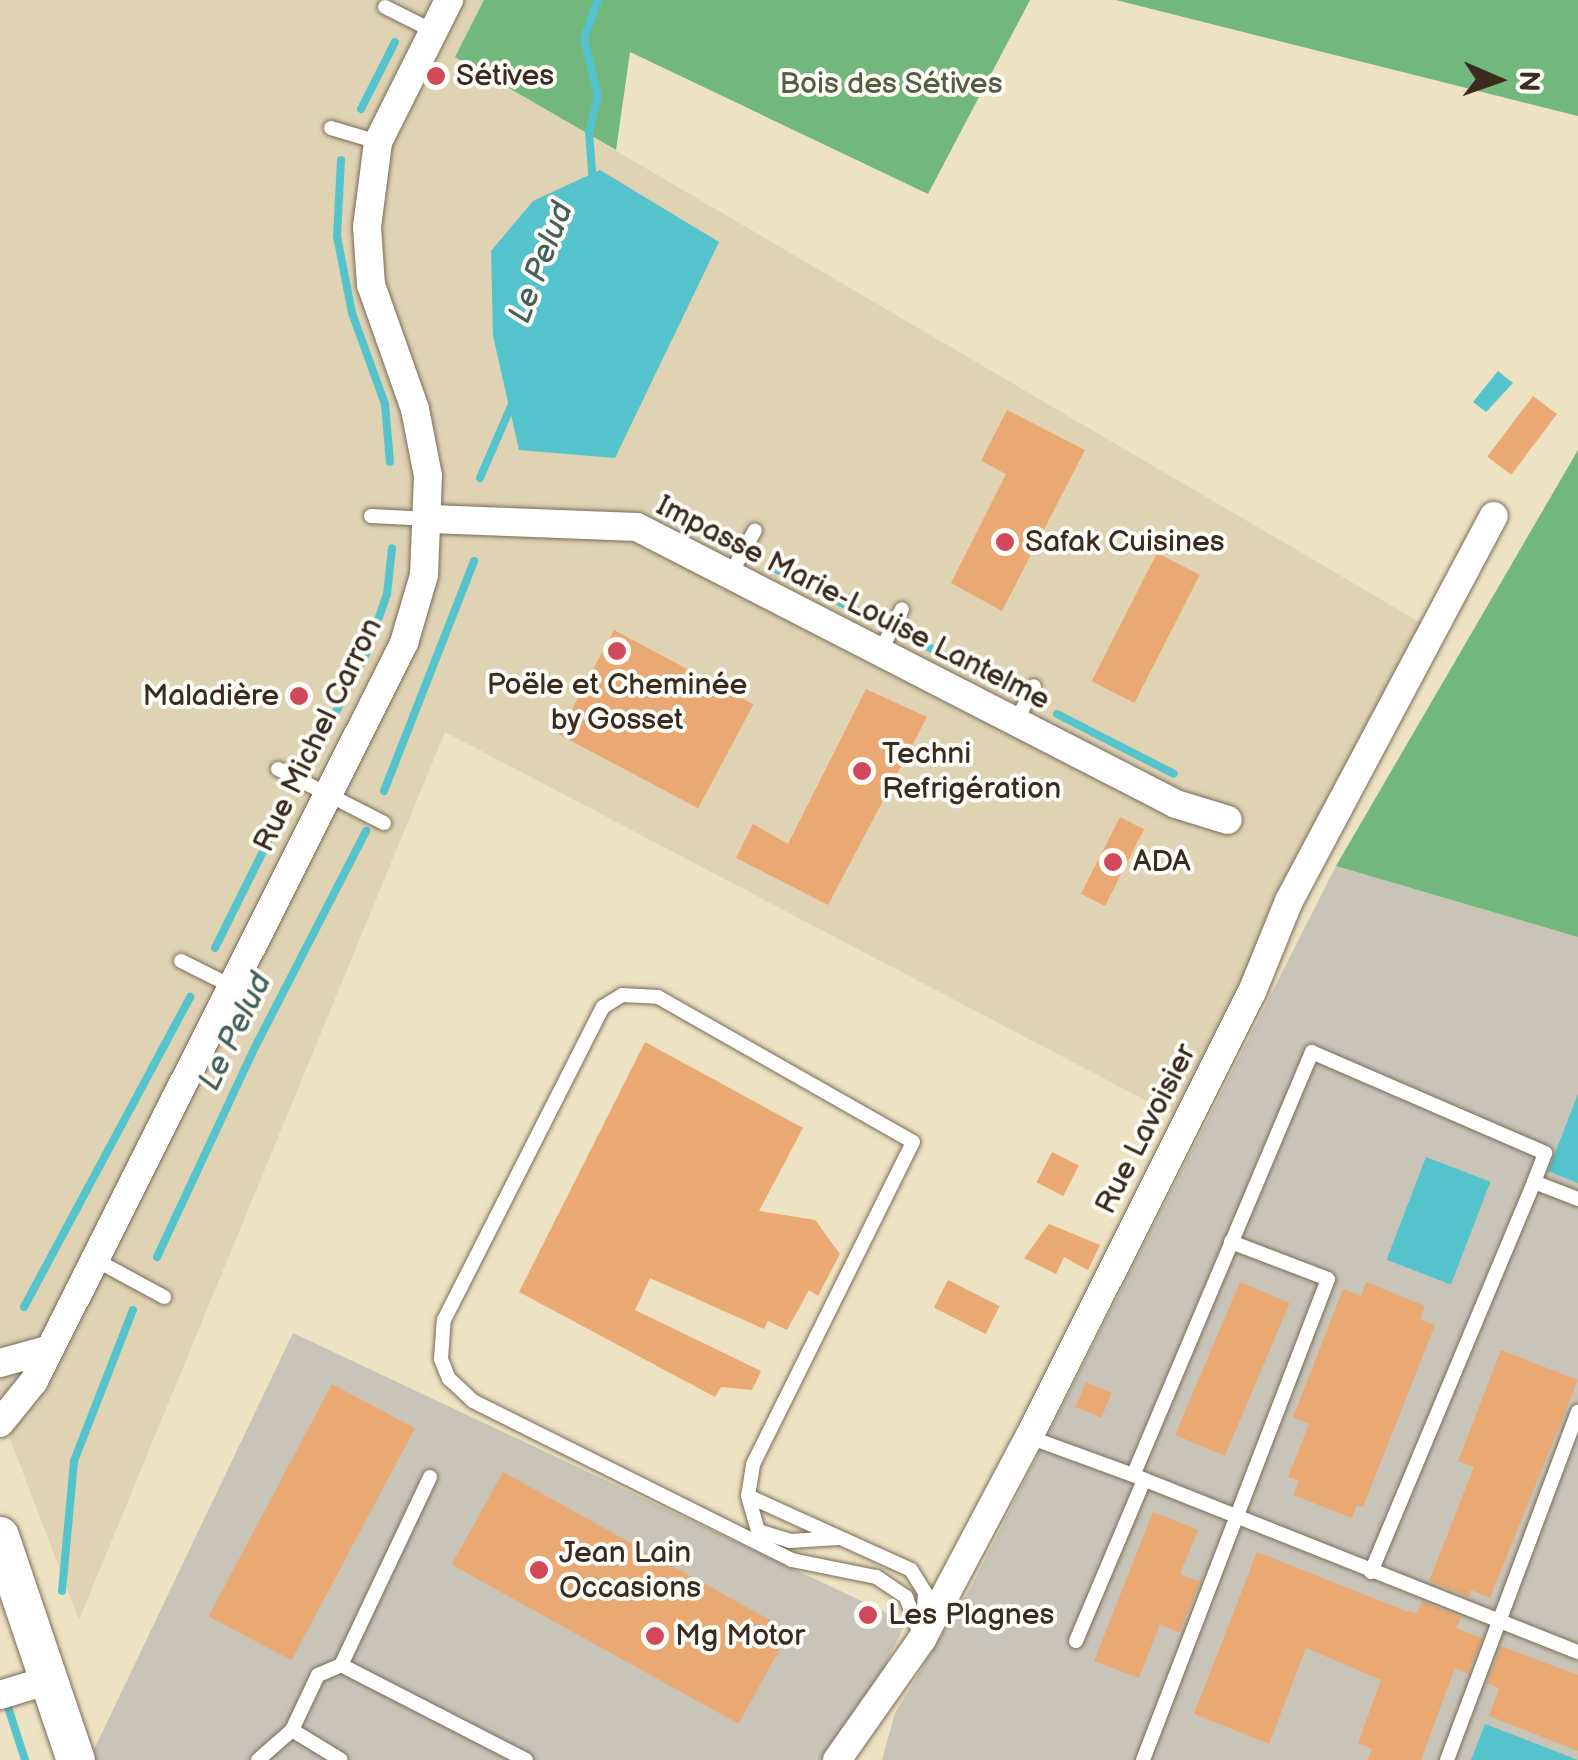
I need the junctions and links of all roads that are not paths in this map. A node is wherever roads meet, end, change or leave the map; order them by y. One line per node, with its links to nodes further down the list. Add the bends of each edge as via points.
1 (449, 0): 3 (street, Rue Michel Carron)
2 (385, 7): 3 (lane)
3 (433, 31): 5 (street, Rue Michel Carron)
4 (331, 128): 5 (lane)
5 (378, 142): 8 (street, Rue Michel Carron, via 366,227 370,285 415,409)
6 (371, 516): 8 (lane)
7 (1494, 516): 30 (street, Rue Lavoisier, via 1289,901 1252,992)
8 (430, 519): 10 (street, Impasse Marie-Louise Lantelme, via 637,527); 16 (street, Rue Michel Carron, via 424,575 404,643)
9 (754, 530): 10 (lane)
10 (730, 575): 12 (street, Impasse Marie-Louise Lantelme)
11 (902, 609): 12 (lane)
12 (880, 652): 14 (street, Impasse Marie-Louise Lantelme)
13 (1034, 686): 14 (lane)
14 (1016, 722): 17 (street, Impasse Marie-Louise Lantelme, via 1176,804)
15 (278, 768): 16 (lane)
16 (326, 794): 18 (lane); 20 (street, Rue Michel Carron)
17 (1228, 820)
18 (384, 823)
19 (180, 962): 20 (lane)
20 (229, 985): 24 (street, Rue Michel Carron)
21 (1534, 1182): 22 (lane); 23 (lane, via 1545,1153 1312,1052); 37 (lane)
22 (1578, 1199)
23 (1232, 1242): 32 (lane); 34 (lane, via 1328,1279)
24 (92, 1258): 25 (lane); 26 (street, Rue Michel Carron)
25 (164, 1297)
26 (44, 1352): 27 (street); 29 (street, Rue Michel Carron, via 34,1380)
27 (0, 1363)
28 (1578, 1412): 38 (lane)
29 (0, 1422)
30 (1029, 1437): 32 (lane); 39 (street, Rue Lavoisier)
31 (430, 1477): 42 (lane)
32 (1138, 1477): 34 (lane); 40 (lane)
33 (748, 1496): 36 (lane); 36 (lane, via 758,1531 790,1541); 39 (lane, via 753,1464 913,1142 658,997 622,995 603,1008 444,1320 441,1358 450,1380 473,1401 792,1560 876,1577 906,1597)
34 (1238, 1520): 37 (lane); 51 (lane)
35 (0, 1536): 43 (main road)
36 (844, 1538): 39 (lane, via 911,1570 925,1592)
37 (1372, 1572): 38 (lane)
38 (1500, 1622): 41 (lane); 52 (lane)
39 (922, 1639): 50 (street, Rue Lavoisier)
40 (1076, 1641)
41 (1578, 1652)
42 (341, 1665): 45 (lane, via 318,1674); 49 (lane)
43 (50, 1680): 44 (street); 46 (main road)
44 (0, 1695)
45 (292, 1730): 47 (lane); 48 (lane)
46 (76, 1760)
47 (258, 1760)
48 (340, 1760)
49 (526, 1760)
50 (837, 1760)
51 (1143, 1760)
52 (1447, 1760)

